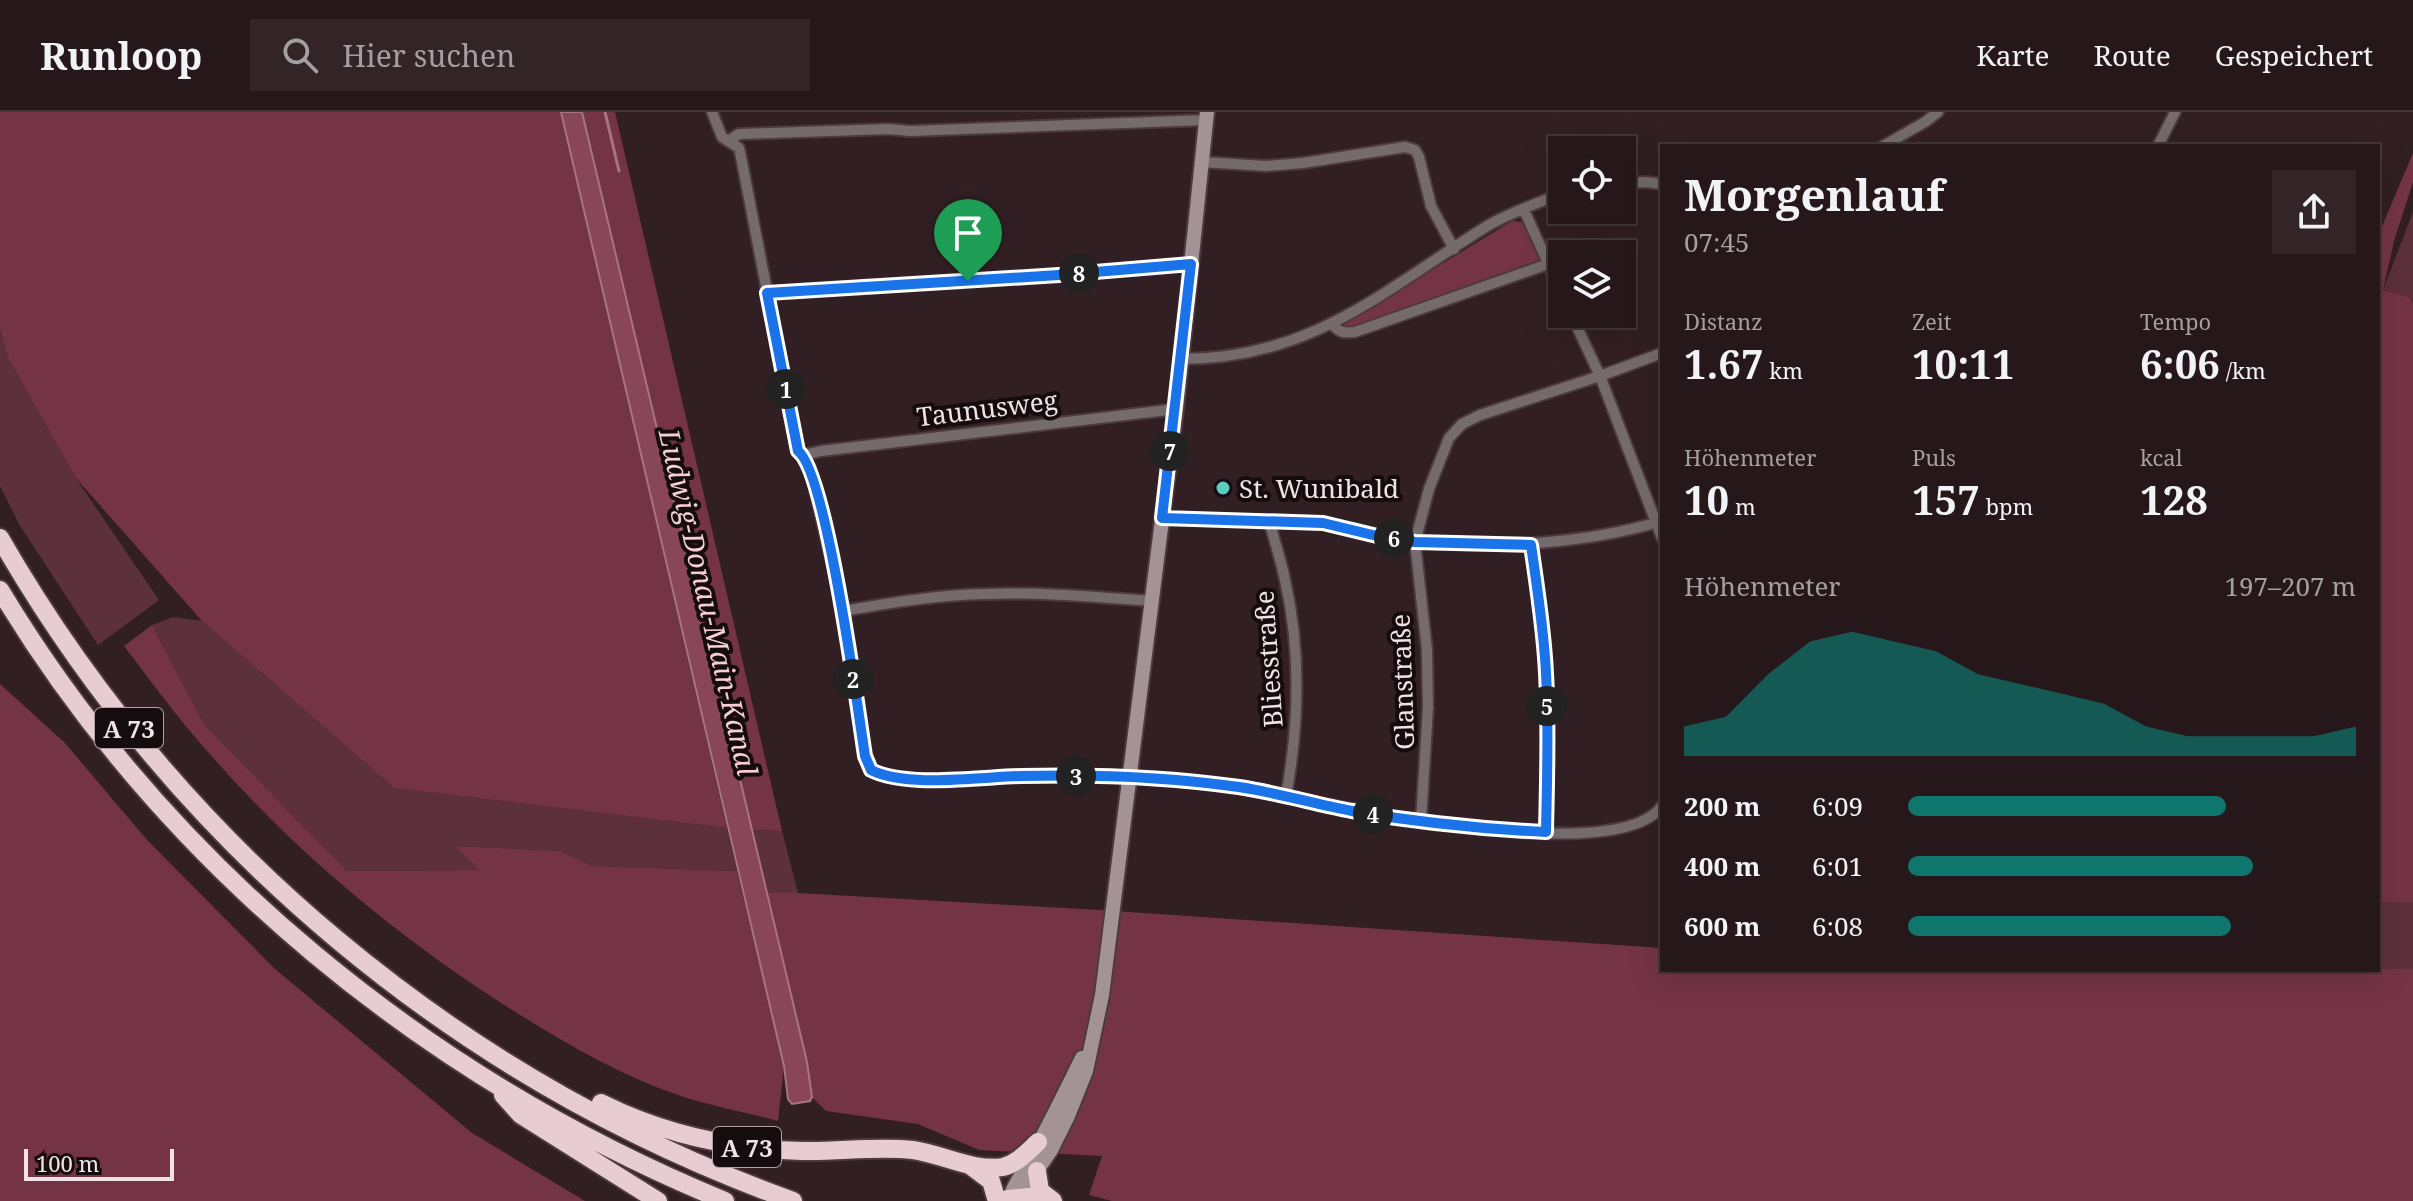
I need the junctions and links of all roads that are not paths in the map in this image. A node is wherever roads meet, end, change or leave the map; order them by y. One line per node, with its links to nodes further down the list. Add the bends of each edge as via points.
1 (712, 112): 5 (street)
2 (1938, 112): 6 (street)
3 (2175, 112): 7 (street)
4 (1207, 116): 5 (street, via 739,134); 8 (main road)
5 (728, 141): 16 (street, via 739,148)
6 (1886, 144)
7 (2163, 144)
8 (1202, 162): 13 (street, via 1266,166 1405,147 1415,150 1431,206); 14 (main road)
9 (1636, 182): 10 (street)
10 (1660, 184)
11 (1548, 199): 12 (street)
12 (1524, 210): 13 (street, via 1486,226); 15 (street)
13 (1454, 249): 17 (street)
14 (1191, 264): 16 (street); 20 (main road)
15 (1548, 264): 17 (street, via 1355,332 1338,331)
16 (767, 293): 23 (street, via 798,451)
17 (1333, 325): 20 (street, via 1253,352)
18 (1578, 328): 21 (street)
19 (1660, 354): 21 (street)
20 (1181, 359): 22 (main road)
21 (1600, 376): 26 (street); 28 (street, via 1462,424 1449,438)
22 (1176, 409): 23 (street, Taunusweg); 24 (main road)
23 (804, 455): 32 (street)
24 (1162, 518): 25 (street); 31 (main road)
25 (1269, 520): 28 (street, via 1323,523); 34 (street, Bliesstraße, via 1286,582 1294,641 1294,748)
26 (1660, 522): 29 (street)
27 (0, 538): 40 (highway, A 73, via 105,697 224,836 327,933 391,984)
28 (1415, 542): 29 (street); 36 (street, Glanstraße, via 1428,679)
29 (1531, 545): 37 (street, via 1546,675)
30 (0, 590): 39 (highway, A 73, via 101,736 205,855 328,966)
31 (1152, 601): 32 (street, via 983,594); 33 (main road)
32 (843, 611): 33 (street, via 871,770 895,778)
33 (1130, 777): 34 (street); 38 (main road)
34 (1286, 796): 36 (street)
35 (1660, 809): 37 (street, via 1609,832)
36 (1421, 821): 37 (street)
37 (1546, 832)
38 (1092, 1039): 41 (main road); 43 (main road, via 1074,1102)
39 (490, 1081): 45 (highway, via 521,1115); 46 (highway, A 73, via 586,1137)
40 (538, 1082): 42 (highway, A 73, via 577,1091 637,1120 709,1141 793,1150 911,1150); 47 (highway, A 73, via 658,1146)
41 (1038, 1142): 42 (highway, A 73, via 1007,1166); 44 (main road)
42 (965, 1163): 44 (highway, A 73, via 991,1181)
43 (1037, 1171): 44 (main road); 49 (highway, via 1040,1191)
44 (1004, 1200): 48 (highway)
45 (658, 1201)
46 (725, 1201)
47 (793, 1201)
48 (1041, 1201)
49 (1053, 1201)

